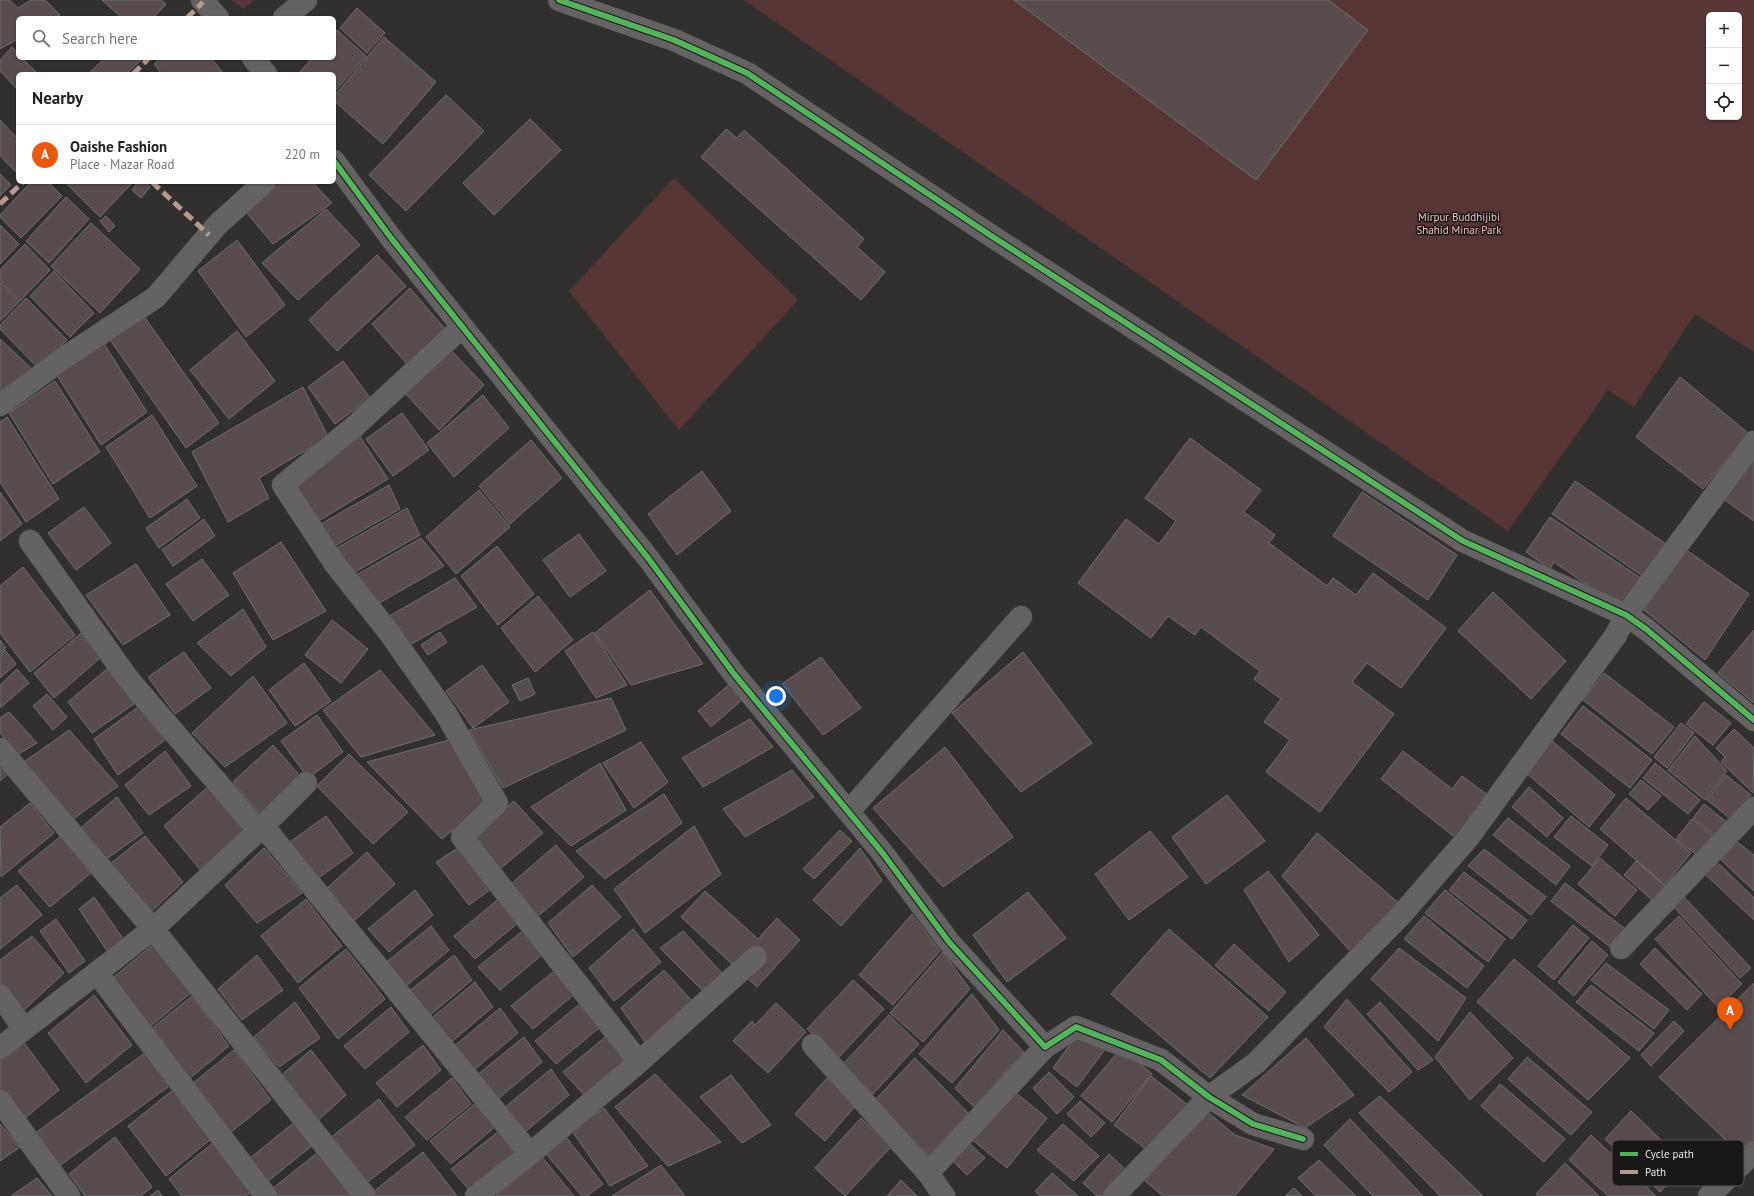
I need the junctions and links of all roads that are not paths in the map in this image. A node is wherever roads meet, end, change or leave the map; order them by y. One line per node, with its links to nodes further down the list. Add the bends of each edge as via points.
1 (202, 0): 4 (street)
2 (306, 0): 5 (street)
3 (559, 0): 14 (street, via 674,40 747,73 1010,248 1463,540)
4 (216, 16)
5 (286, 16)
6 (255, 60): 7 (street)
7 (264, 72)
8 (336, 164): 10 (street)
9 (263, 184): 11 (street, via 218,224 156,298 61,360)
10 (462, 327): 20 (street, via 648,558 734,674); 31 (street, via 355,426 283,485 335,564 388,631 445,712 497,803 462,837)
11 (0, 405)
12 (1754, 442): 14 (street)
13 (30, 541): 21 (street, via 129,680)
14 (1626, 615): 16 (street); 32 (street, via 1616,636 1468,838 1432,880 1369,949 1256,1063)
15 (1021, 617): 20 (street)
16 (1754, 720)
17 (0, 749): 22 (street)
18 (306, 783): 21 (street)
19 (1754, 808): 23 (street)
20 (849, 811): 29 (street, via 949,942)
21 (261, 828): 22 (street); 36 (street)
22 (153, 929): 25 (street); 42 (street)
23 (1621, 948)
24 (756, 957): 31 (street)
25 (97, 973): 27 (street); 41 (street)
26 (0, 995): 27 (street)
27 (24, 1029): 30 (street)
28 (813, 1045): 38 (street)
29 (1045, 1047): 32 (street, via 1076,1027 1161,1060); 38 (street)
30 (0, 1048)
31 (639, 1062): 36 (street)
32 (1209, 1096): 34 (street, via 1253,1124); 45 (street)
33 (0, 1101): 40 (street)
34 (1303, 1139)
35 (1754, 1152): 37 (street)
36 (530, 1154): 43 (street)
37 (1744, 1162)
38 (928, 1173): 44 (street)
39 (1719, 1186): 46 (street)
40 (69, 1196)
41 (266, 1196)
42 (365, 1196)
43 (476, 1196)
44 (944, 1196)
45 (1114, 1196)
46 (1709, 1196)

